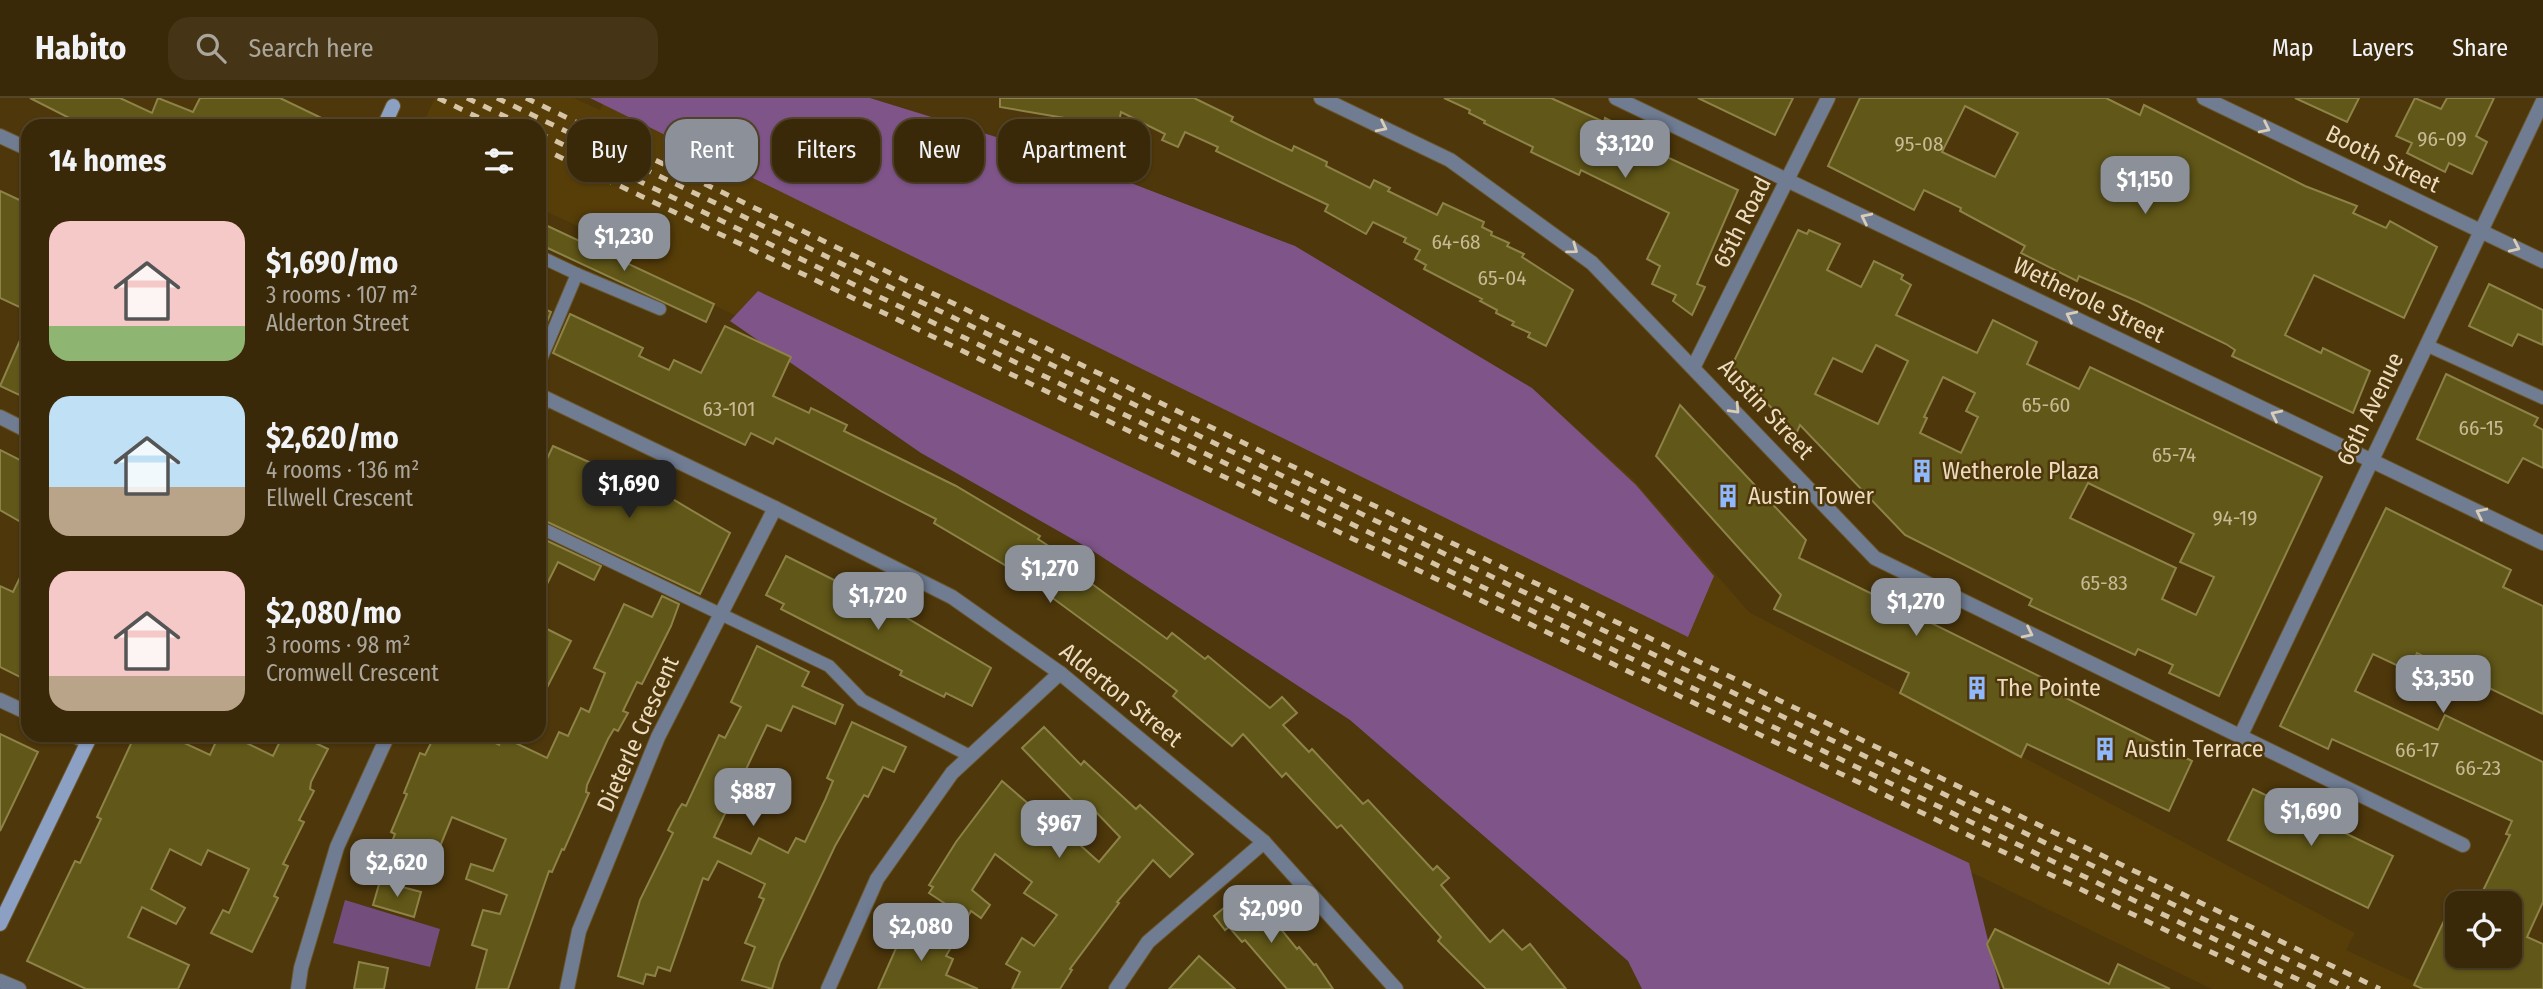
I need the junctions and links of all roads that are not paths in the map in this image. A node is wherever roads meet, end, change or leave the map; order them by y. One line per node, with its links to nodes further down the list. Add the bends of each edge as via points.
1 (1321, 98): 19 (street, Austin Street, one-way to 19, via 1450,160 1592,263)
2 (1616, 98): 11 (street, Wetherole Street)
3 (1828, 98): 11 (street, 65th Road)
4 (2204, 98): 12 (street, Booth Street, one-way to 12)
5 (2543, 101): 7 (street, 66th Avenue)
6 (393, 106): 8 (street)
7 (2539, 118): 12 (street, 66th Avenue)
8 (387, 119)
9 (0, 136): 10 (street)
10 (21, 146)
11 (1788, 181): 19 (street, 65th Road); 24 (street, Wetherole Street, one-way to 11)
12 (2480, 231): 14 (street, Booth Street, one-way to 14); 17 (street, 66th Avenue)
13 (546, 259): 15 (lane)
14 (2543, 261)
15 (577, 274): 16 (lane); 18 (lane)
16 (660, 309)
17 (2426, 345): 20 (lane); 24 (street, 66th Avenue)
18 (546, 347)
19 (1694, 366): 32 (street, Austin Street, one-way to 32, via 1875,558)
20 (2543, 397)
21 (546, 403): 25 (street, Alderton Street)
22 (0, 417): 23 (street)
23 (21, 428)
24 (2371, 460): 27 (street, Wetherole Street, one-way to 24); 32 (street, 66th Avenue)
25 (775, 508): 28 (street, Dieterle Crescent); 29 (street, Alderton Street, via 951,597)
26 (546, 530): 28 (lane)
27 (2543, 543)
28 (721, 613): 35 (lane, via 829,666 862,700); 42 (street, Dieterle Crescent, via 657,737 579,931)
29 (1060, 673): 35 (street); 36 (street, Alderton Street)
30 (0, 700): 31 (street)
31 (21, 710)
32 (2239, 737): 37 (street, Austin Street)
33 (87, 742): 38 (street)
34 (385, 742): 41 (street, via 337,847)
35 (971, 756): 43 (street, via 952,774 877,879)
36 (1264, 842): 44 (street, via 1148,942); 45 (street, Alderton Street)
37 (2463, 845)
38 (0, 924)
39 (0, 981): 40 (street)
40 (19, 989)
41 (298, 989)
42 (567, 989)
43 (828, 989)
44 (1116, 989)
45 (1396, 989)

